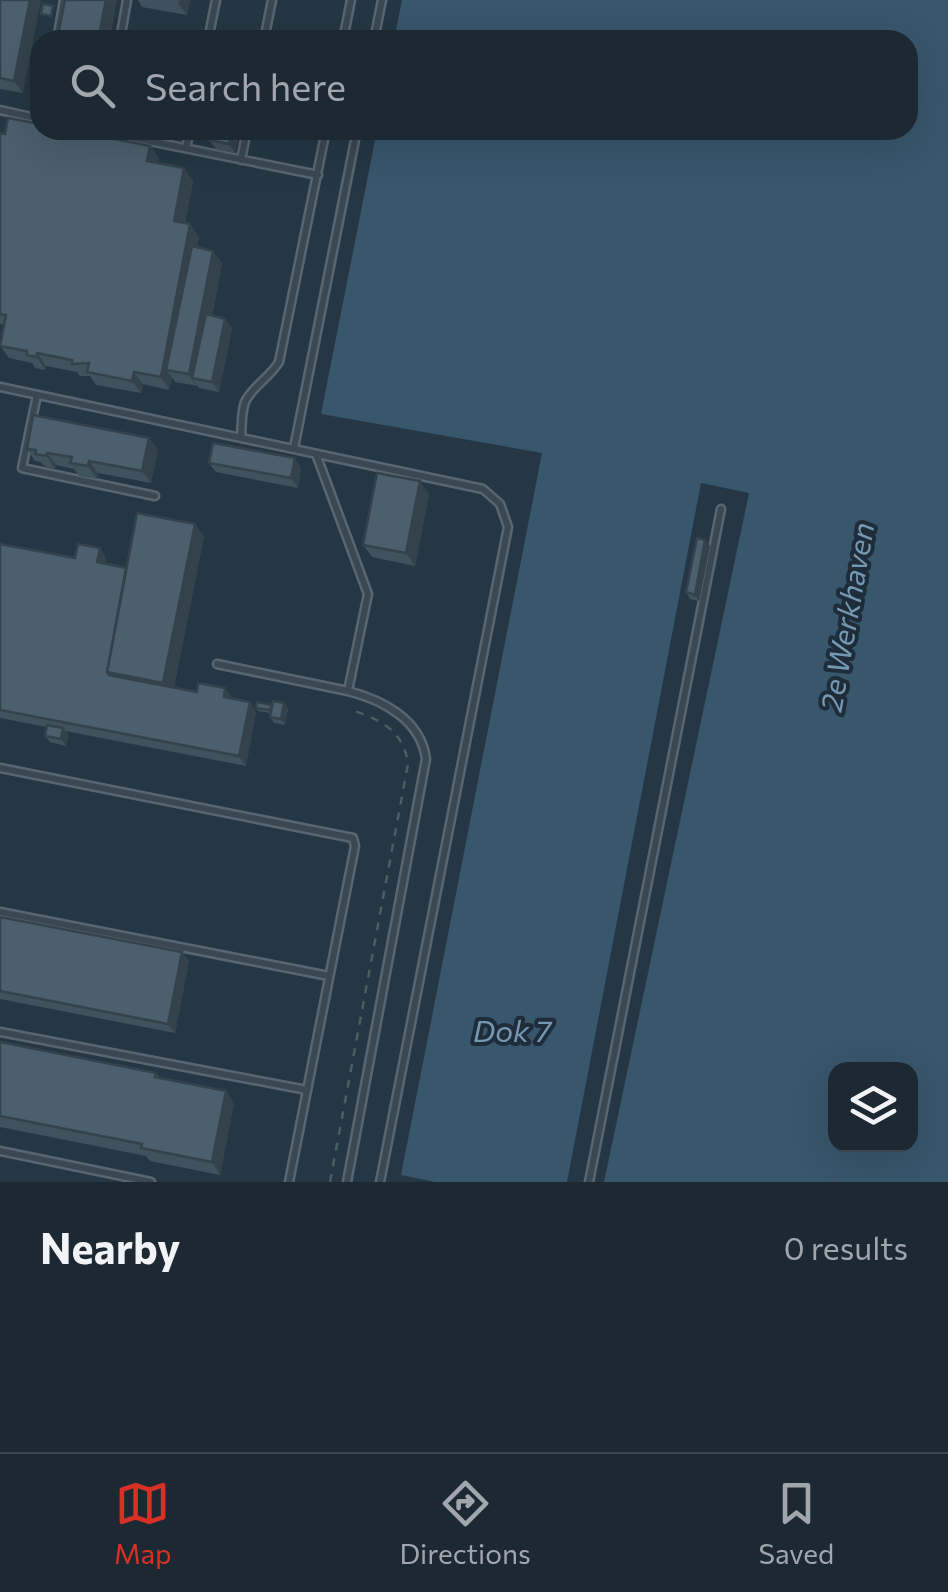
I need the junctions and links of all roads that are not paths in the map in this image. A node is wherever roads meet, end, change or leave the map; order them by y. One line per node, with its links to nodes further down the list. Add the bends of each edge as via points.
1 (64, 0): 7 (lane)
2 (127, 0): 8 (lane)
3 (216, 0): 9 (lane)
4 (272, 0): 10 (lane)
5 (351, 0): 11 (lane)
6 (382, 0): 12 (lane)
7 (58, 30)
8 (122, 30)
9 (210, 30)
10 (266, 30)
11 (346, 30)
12 (376, 30)
13 (0, 110): 14 (lane)
14 (30, 117)
15 (148, 140): 20 (lane)
16 (188, 140): 20 (lane)
17 (245, 140): 21 (lane)
18 (324, 140): 22 (lane)
19 (355, 140): 26 (lane)
20 (186, 148): 21 (lane)
21 (241, 160): 22 (lane)
22 (318, 175): 25 (lane, via 278,362 244,405)
23 (0, 387): 24 (lane)
24 (37, 395): 25 (lane); 28 (lane, via 22,468)
25 (240, 437): 26 (lane)
26 (294, 448): 27 (lane)
27 (316, 453): 31 (lane, via 368,594); 41 (lane, via 484,489 500,504 508,527)
28 (155, 496)
29 (721, 509): 42 (lane)
30 (217, 664): 31 (lane)
31 (348, 690): 40 (lane, via 413,726 426,758)
32 (0, 768): 34 (lane, via 354,838)
33 (0, 912): 34 (lane)
34 (330, 976): 36 (lane)
35 (0, 1032): 36 (lane)
36 (307, 1090): 39 (lane)
37 (0, 1151): 38 (lane)
38 (150, 1182)
39 (289, 1182)
40 (347, 1182)
41 (380, 1182)
42 (589, 1182)

